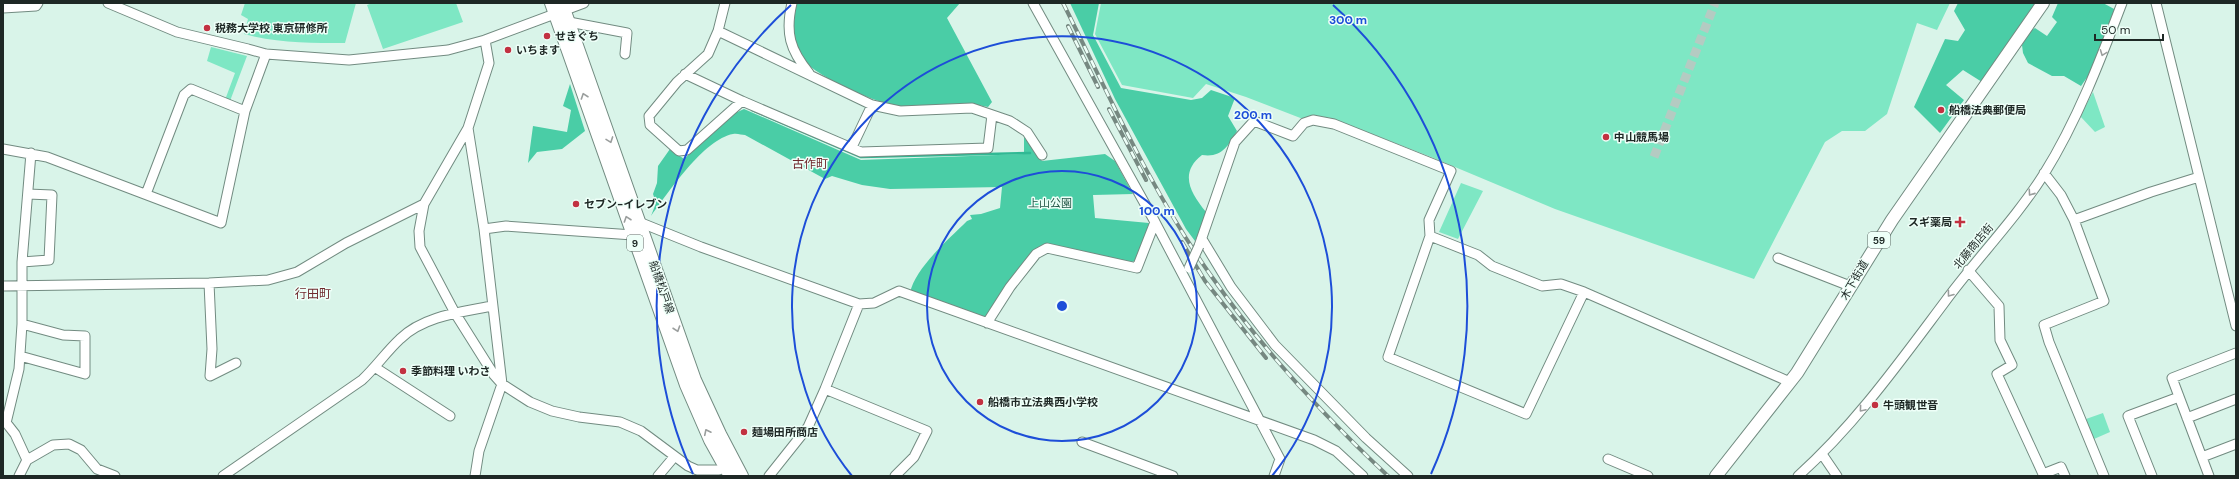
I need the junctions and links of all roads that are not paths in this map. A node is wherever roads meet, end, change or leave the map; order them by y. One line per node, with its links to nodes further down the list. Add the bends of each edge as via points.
1 (38, 3): 10 (street, via 36,6)
2 (108, 3): 15 (street, via 177,32)
3 (584, 3): 11 (street)
4 (725, 3): 13 (street)
5 (792, 3): 18 (street, via 789,38 796,58)
6 (1033, 3): 35 (street)
7 (2043, 3): 47 (main road, 木下街道 / 59, via 1892,220)
8 (2122, 3): 28 (street, 北藤商店街, one-way to 28, via 2099,64)
9 (2156, 3): 29 (street)
10 (3, 8)
11 (558, 8): 12 (main road, 船橋松戸線 / 9); 14 (street); 37 (main road, 船橋松戸線 / 9, one-way to 11)
12 (568, 22): 16 (street, via 628,33); 34 (main road, 船橋松戸線 / 9, one-way to 34)
13 (718, 32): 17 (street, via 708,54); 18 (street)
14 (485, 40): 15 (street, via 448,50 348,60); 23 (street, via 489,63)
15 (266, 54): 21 (street)
16 (625, 54)
17 (686, 74): 19 (street); 19 (street, via 676,82 649,116 650,125 679,151 687,150)
18 (811, 76): 20 (street)
19 (742, 101): 24 (street)
20 (872, 105): 22 (street, via 900,111 972,108); 24 (street)
21 (245, 111): 31 (street, via 191,89 184,95); 31 (street, via 221,223)
22 (992, 114): 24 (street, via 988,148 861,152); 27 (street, via 1010,121 1027,132)
23 (468, 128): 32 (street); 36 (street)
24 (852, 147)
25 (3, 149): 26 (street)
26 (31, 153): 30 (street); 31 (street)
27 (1042, 155)
28 (2044, 173): 33 (street, via 2061,195); 42 (street, 北藤商店街, one-way to 42, via 2018,210)
29 (2199, 177): 33 (street); 54 (street)
30 (28, 194): 41 (street); 41 (street, via 52,195 49,260)
31 (146, 194)
32 (424, 204): 44 (street, via 346,243 297,272 268,280); 51 (street, via 419,231 420,247)
33 (2074, 220): 93 (street, via 2104,301 2044,325)
34 (640, 222): 49 (street, via 701,247); 75 (main road, 船橋松戸線 / 9, one-way to 75, via 695,380)
35 (1155, 222): 43 (street); 52 (street, via 1137,268 1047,248 1041,250 1010,287)
36 (484, 229): 37 (street, via 506,226); 50 (street)
37 (633, 235): 75 (main road, 船橋松戸線 / 9, one-way to 37, via 686,385)
38 (1430, 236): 39 (street, via 1429,220 1451,170 1334,124 1313,120 1304,123 1293,136 1254,121 1236,142); 48 (street, via 1478,255 1492,266 1542,286 1561,284); 48 (street, via 1388,357 1526,414)
39 (1200, 242): 43 (street, bridge); 87 (street, via 1275,345 1366,438)
40 (1778, 258): 47 (street)
41 (22, 262): 46 (street)
42 (1968, 270): 70 (street, 北藤商店街, one-way to 70, via 1886,380); 92 (street, via 1999,306 2000,340 2012,365 1997,374 2043,474 2061,467)
43 (1184, 278): 66 (street)
44 (209, 283): 46 (street); 57 (street, via 212,349 210,376)
45 (3, 286): 46 (street)
46 (22, 286): 53 (street)
47 (1850, 286): 59 (main road, 木下街道 / 59)
48 (1584, 292): 59 (street)
49 (859, 304): 52 (street, via 874,303 899,291); 61 (street)
50 (492, 306): 51 (street); 60 (street)
51 (455, 313): 58 (street, via 417,326 400,338); 60 (street, via 485,362)
52 (987, 323): 66 (street)
53 (22, 324): 56 (street); 56 (street, via 63,334 85,336 85,374)
54 (2236, 326)
55 (2236, 353): 62 (street, via 2172,378)
56 (20, 356): 67 (street)
57 (236, 363)
58 (376, 368): 64 (street); 78 (street)
59 (1790, 382): 89 (main road, 木下街道 / 59)
60 (502, 384): 71 (street, via 530,402 552,411 625,424 641,431); 79 (street, via 479,452)
61 (826, 389): 82 (street, via 808,427); 83 (street, via 927,431 914,457)
62 (2179, 397): 65 (street); 94 (street, via 2128,416)
63 (2236, 399): 65 (street)
64 (450, 416)
65 (2187, 418): 72 (street)
66 (1260, 420): 85 (street, via 1280,459); 86 (street, via 1336,451)
67 (5, 421): 74 (street, via 15,434)
68 (1082, 442): 84 (street)
69 (2236, 444): 72 (street)
70 (1822, 454): 90 (street, 北藤商店街); 91 (street)
71 (674, 456): 75 (street, via 697,470); 80 (street)
72 (2202, 457): 95 (street)
73 (1608, 459): 88 (street)
74 (27, 460): 76 (street); 77 (street, via 53,445 69,444 81,450 96,469)
75 (730, 468): 81 (main road, 船橋松戸線 / 9)
76 (19, 476)
77 (115, 476)
78 (223, 476)
79 (475, 476)
80 (658, 476)
81 (742, 476)
82 (769, 476)
83 (896, 476)
84 (1173, 476)
85 (1274, 476)
86 (1363, 476)
87 (1408, 476)
88 (1648, 476)
89 (1716, 476)
90 (1798, 476)
91 (1838, 476)
92 (2065, 476)
93 (2104, 476)
94 (2152, 476)
95 (2209, 476)

